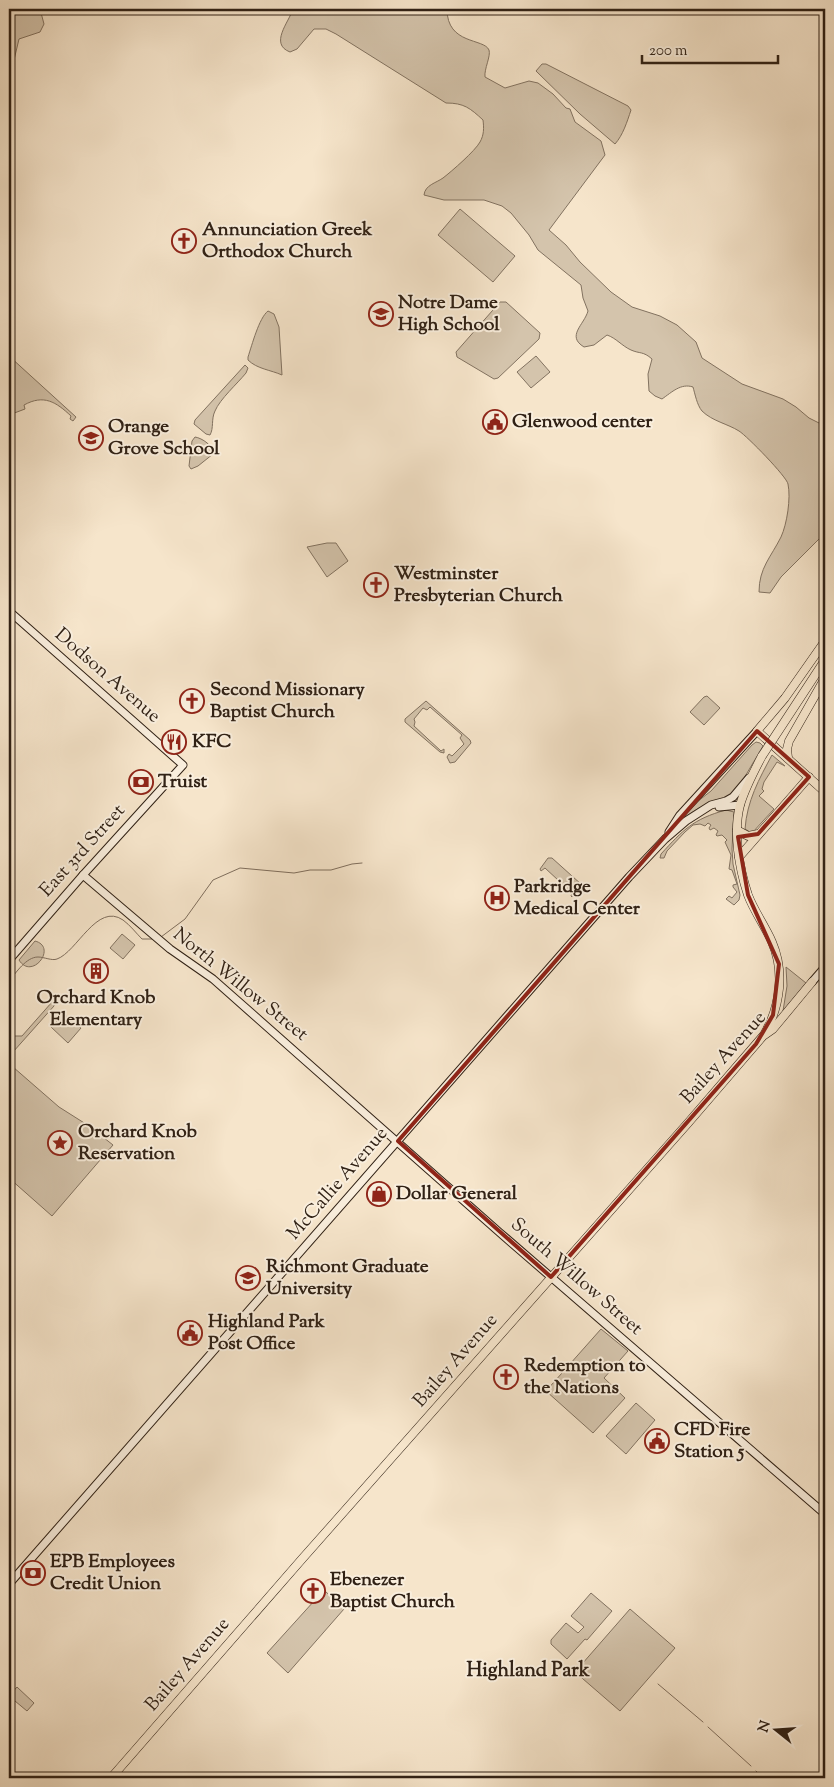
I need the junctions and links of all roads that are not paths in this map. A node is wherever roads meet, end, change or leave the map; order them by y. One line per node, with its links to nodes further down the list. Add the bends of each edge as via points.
1 (9, 611): 7 (main road, Dodson Avenue)
2 (825, 641): 5 (main road)
3 (825, 660): 8 (main road, bridge)
4 (825, 678): 6 (main road, via 788,741)
5 (757, 731): 6 (main road); 15 (main road, via 680,815)
6 (788, 758): 9 (main road)
7 (183, 765): 17 (main road, East 3rd Street)
8 (754, 772): 11 (main road); 12 (main road, McCallie Avenue, via 733,796)
9 (809, 777): 10 (main road); 14 (main road)
10 (825, 792)
11 (740, 805): 12 (main road, McCallie Avenue); 13 (main road)
12 (699, 812): 15 (main road, McCallie Avenue)
13 (737, 830): 14 (main road, via 748,836); 16 (main road)
14 (758, 834): 16 (main road)
15 (665, 838): 22 (main road, McCallie Avenue)
16 (739, 857): 21 (main road, via 748,895 772,941 779,964 777,1003)
17 (83, 874): 18 (main road, East 3rd Street); 22 (main road, North Willow Street, via 170,949 213,979)
18 (9, 960)
19 (825, 967): 20 (main road, Bailey Avenue)
20 (812, 982): 21 (main road, Bailey Avenue, via 773,1029)
21 (763, 1036): 23 (main road, Bailey Avenue)
22 (398, 1141): 23 (main road, South Willow Street); 25 (main road, McCallie Avenue)
23 (551, 1277): 24 (main road, South Willow Street); 26 (main road, Bailey Avenue)
24 (825, 1514)
25 (9, 1584)
26 (111, 1778)

